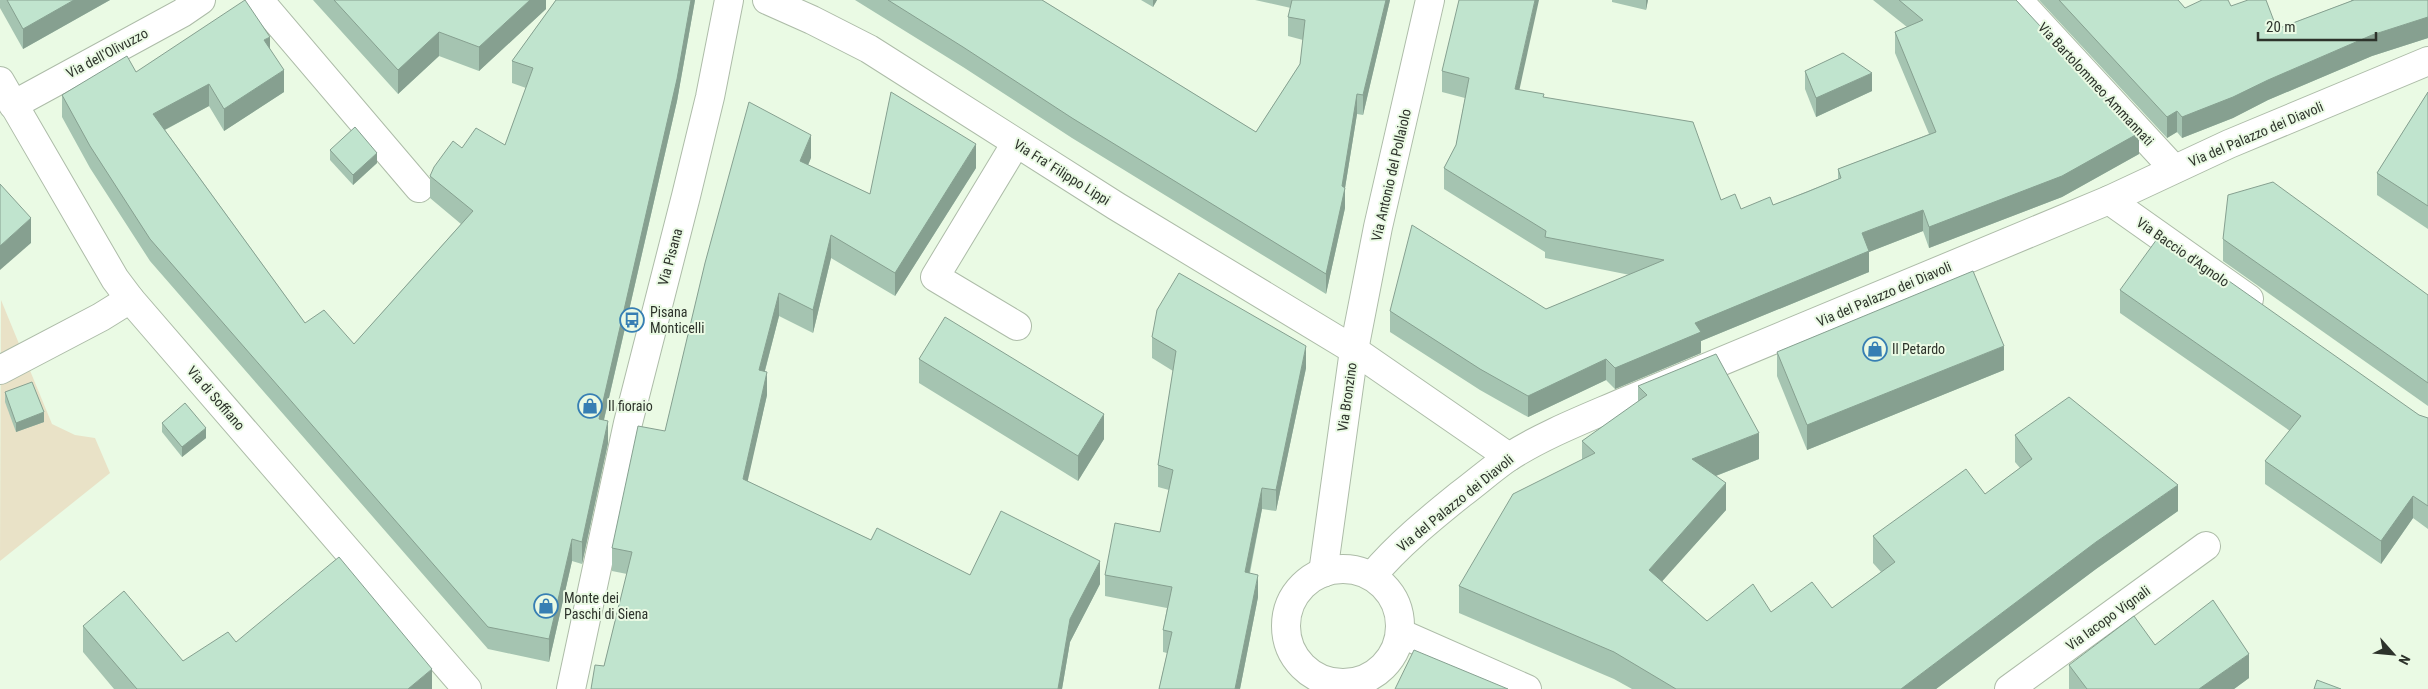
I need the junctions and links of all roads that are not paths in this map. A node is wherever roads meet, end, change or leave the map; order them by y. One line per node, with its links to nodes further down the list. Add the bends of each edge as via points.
1 (201, 0): 9 (street, Via dell'Olivuzzo, via 182,14)
2 (258, 0): 12 (street)
3 (729, 0): 27 (street, Via Pisana, via 710,97 628,423)
4 (767, 0): 10 (street, Via Fra' Filippo Lippi, via 868,49)
5 (1430, 0): 17 (street, Via Antonio del Pollaiolo, via 1378,227)
6 (2018, 0): 11 (street, Via Bartolommeo Ammannati)
7 (2428, 61): 11 (street, Via del Palazzo dei Diavoli)
8 (0, 81): 9 (street, Via di Soffiano)
9 (13, 105): 14 (street, Via di Soffiano, via 115,279)
10 (1016, 142): 16 (street, via 935,277); 17 (street, Via Fra' Filippo Lippi)
11 (2174, 168): 13 (street, Via del Palazzo dei Diavoli)
12 (420, 188)
13 (2109, 200): 15 (street, Via Baccio d'Agnolo); 19 (street, Via del Palazzo dei Diavoli, via 1626,401)
14 (130, 299): 18 (street); 26 (street, Via di Soffiano)
15 (2269, 312)
16 (1017, 326)
17 (1354, 350): 19 (street, Via Bronzino); 21 (street, Via Bronzino)
18 (0, 370)
19 (1509, 457): 22 (street, Via del Palazzo dei Diavoli, via 1428,521)
20 (2206, 546): 29 (street, Via Iacopo Vignali)
21 (1323, 573): 22 (street, via 1339,569); 24 (street, via 1298,592 1286,622 1288,641)
22 (1372, 576): 23 (street, via 1394,600 1400,619)
23 (1400, 633): 25 (street, via 1387,662); 28 (street)
24 (1303, 679): 25 (street)
25 (1359, 685)
26 (467, 689)
27 (571, 689)
28 (1527, 689)
29 (2010, 689)

